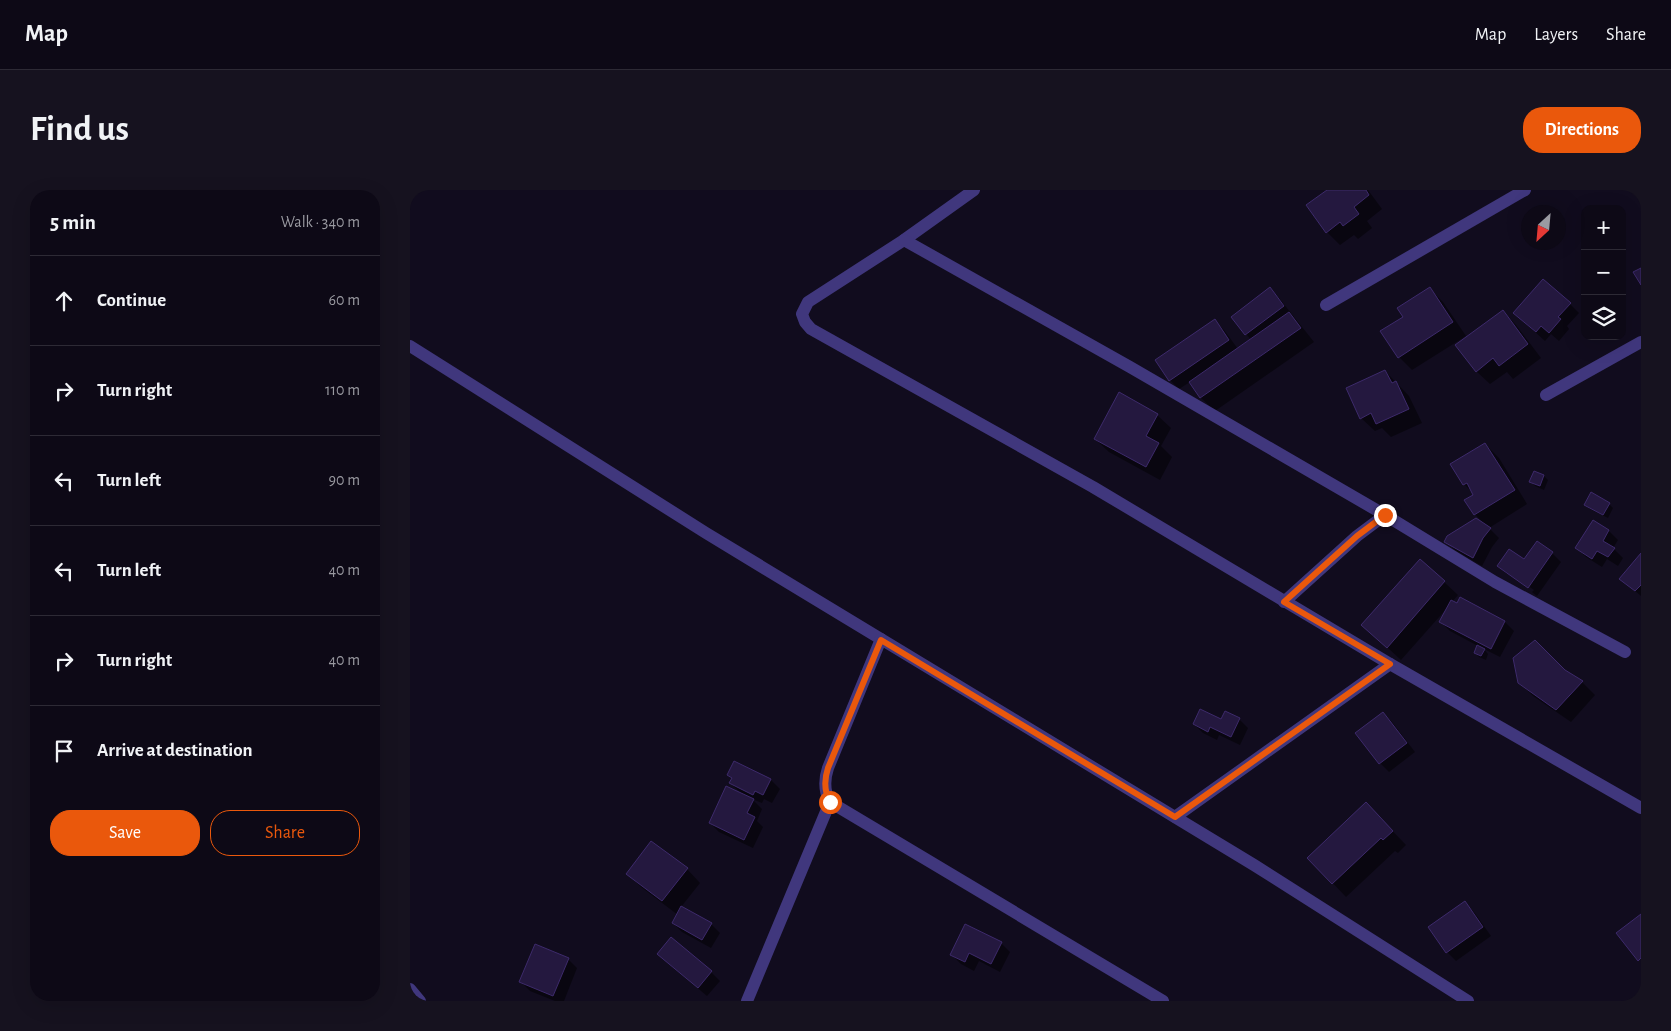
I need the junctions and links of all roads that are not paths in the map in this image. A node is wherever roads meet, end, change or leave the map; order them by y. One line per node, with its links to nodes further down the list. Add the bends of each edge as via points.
1 (974, 190): 3 (street)
2 (1525, 190): 4 (street)
3 (904, 240): 8 (street); 9 (street, via 808,302 802,314 811,329 1093,487)
4 (1326, 305)
5 (1641, 342): 7 (street)
6 (410, 346): 10 (street)
7 (1546, 395)
8 (1385, 515): 9 (street); 11 (street, via 1496,582)
9 (1284, 602): 12 (street)
10 (881, 640): 13 (street, via 828,768 825,788); 15 (street)
11 (1625, 652)
12 (1390, 664): 14 (street); 15 (street)
13 (830, 802): 18 (street); 19 (street)
14 (1641, 808)
15 (1175, 817): 20 (street)
16 (410, 989): 17 (street)
17 (420, 1001)
18 (747, 1001)
19 (1163, 1001)
20 (1468, 1001)

